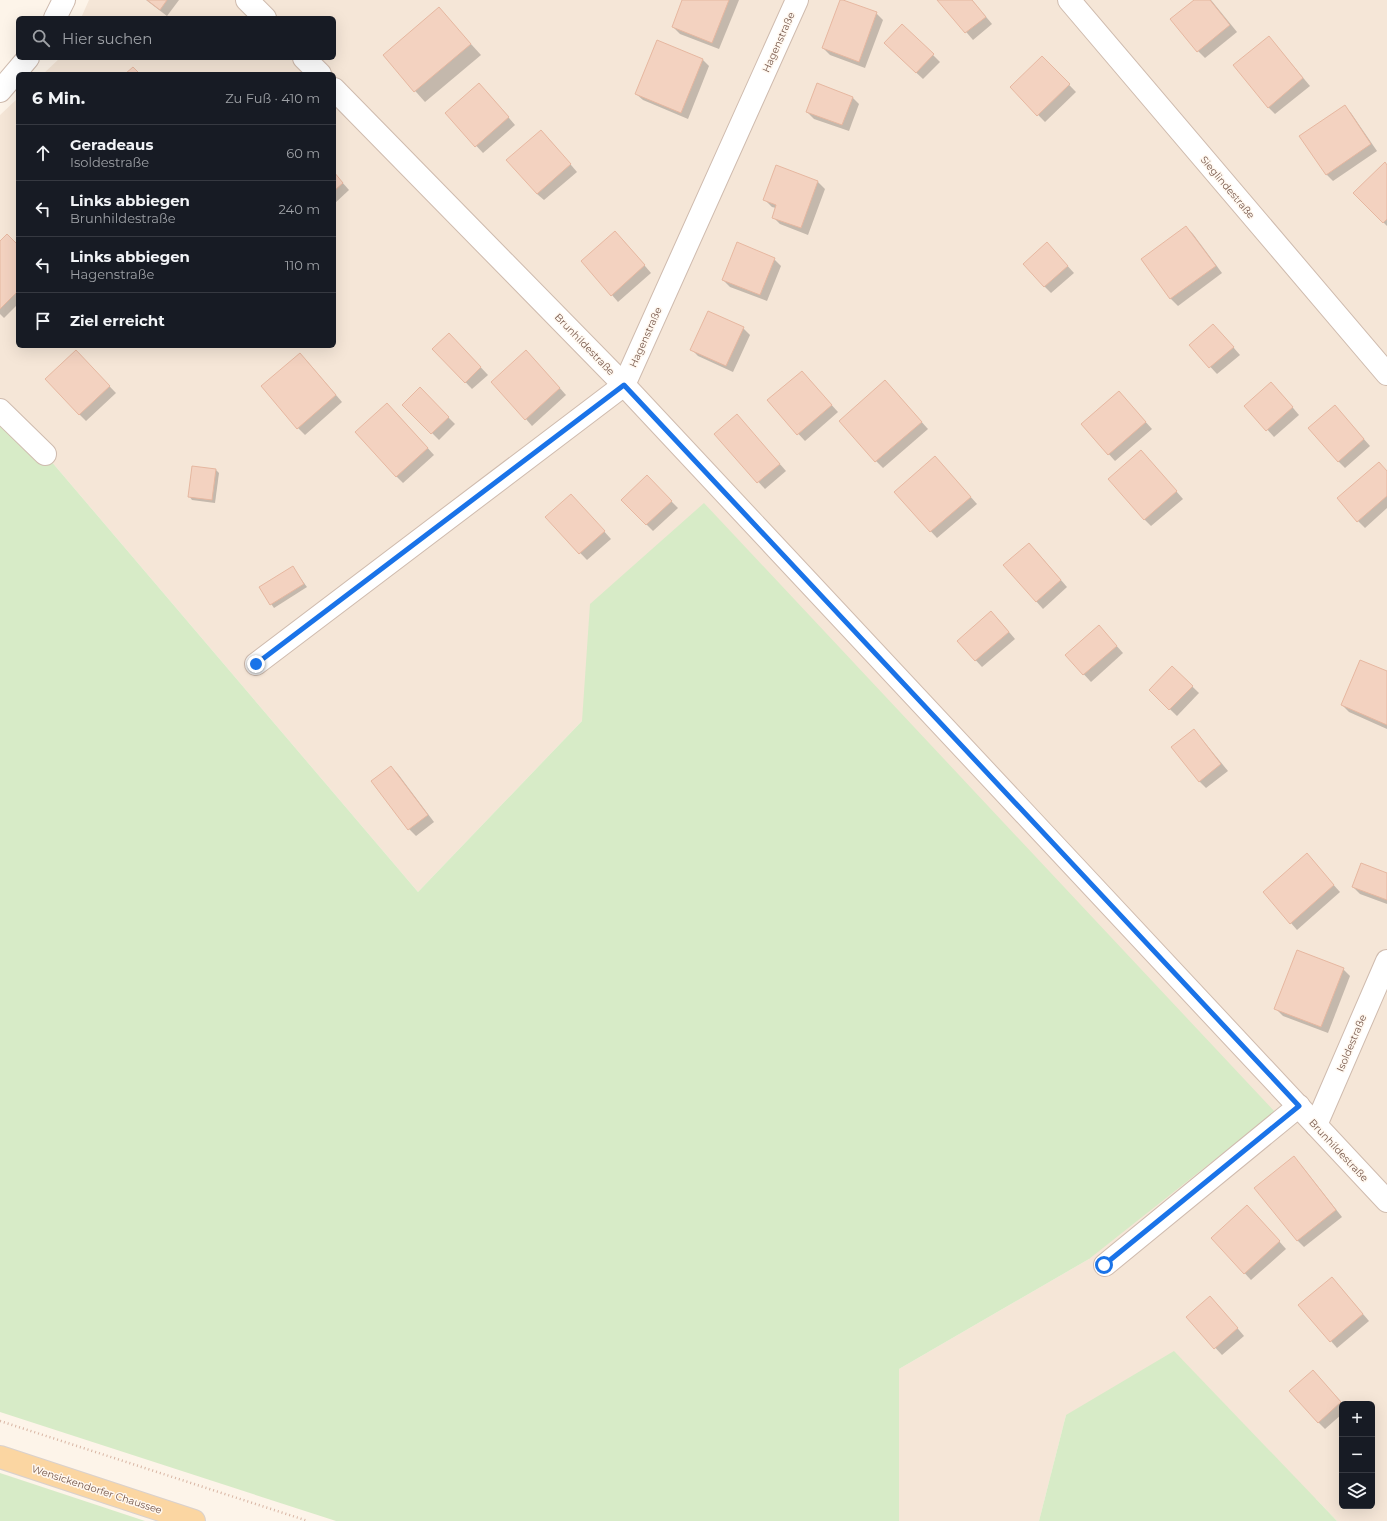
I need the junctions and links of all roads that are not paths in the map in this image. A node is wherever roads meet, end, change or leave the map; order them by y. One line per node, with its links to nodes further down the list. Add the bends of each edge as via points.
1 (64, 0): 5 (street)
2 (247, 0): 6 (street)
3 (796, 0): 15 (street, Hagenstraße)
4 (1069, 0): 14 (street, Sieglindestraße)
5 (56, 16)
6 (263, 16)
7 (26, 60): 9 (street)
8 (306, 60): 11 (street)
9 (16, 72)
10 (16, 72): 12 (street)
11 (318, 72)
12 (0, 91)
13 (336, 91): 15 (street, Brunhildestraße)
14 (1387, 374)
15 (624, 385): 18 (street, Hagenstraße); 20 (street, Brunhildestraße)
16 (0, 410): 17 (street)
17 (45, 454)
18 (256, 664)
19 (1387, 961): 21 (street, Isoldestraße)
20 (1299, 1106): 21 (street, Brunhildestraße); 23 (street)
21 (1316, 1125): 22 (street, Brunhildestraße)
22 (1387, 1201)
23 (1104, 1265)
24 (0, 1457): 25 (main road, Wensickendorfer Chaussee)
25 (194, 1521)

